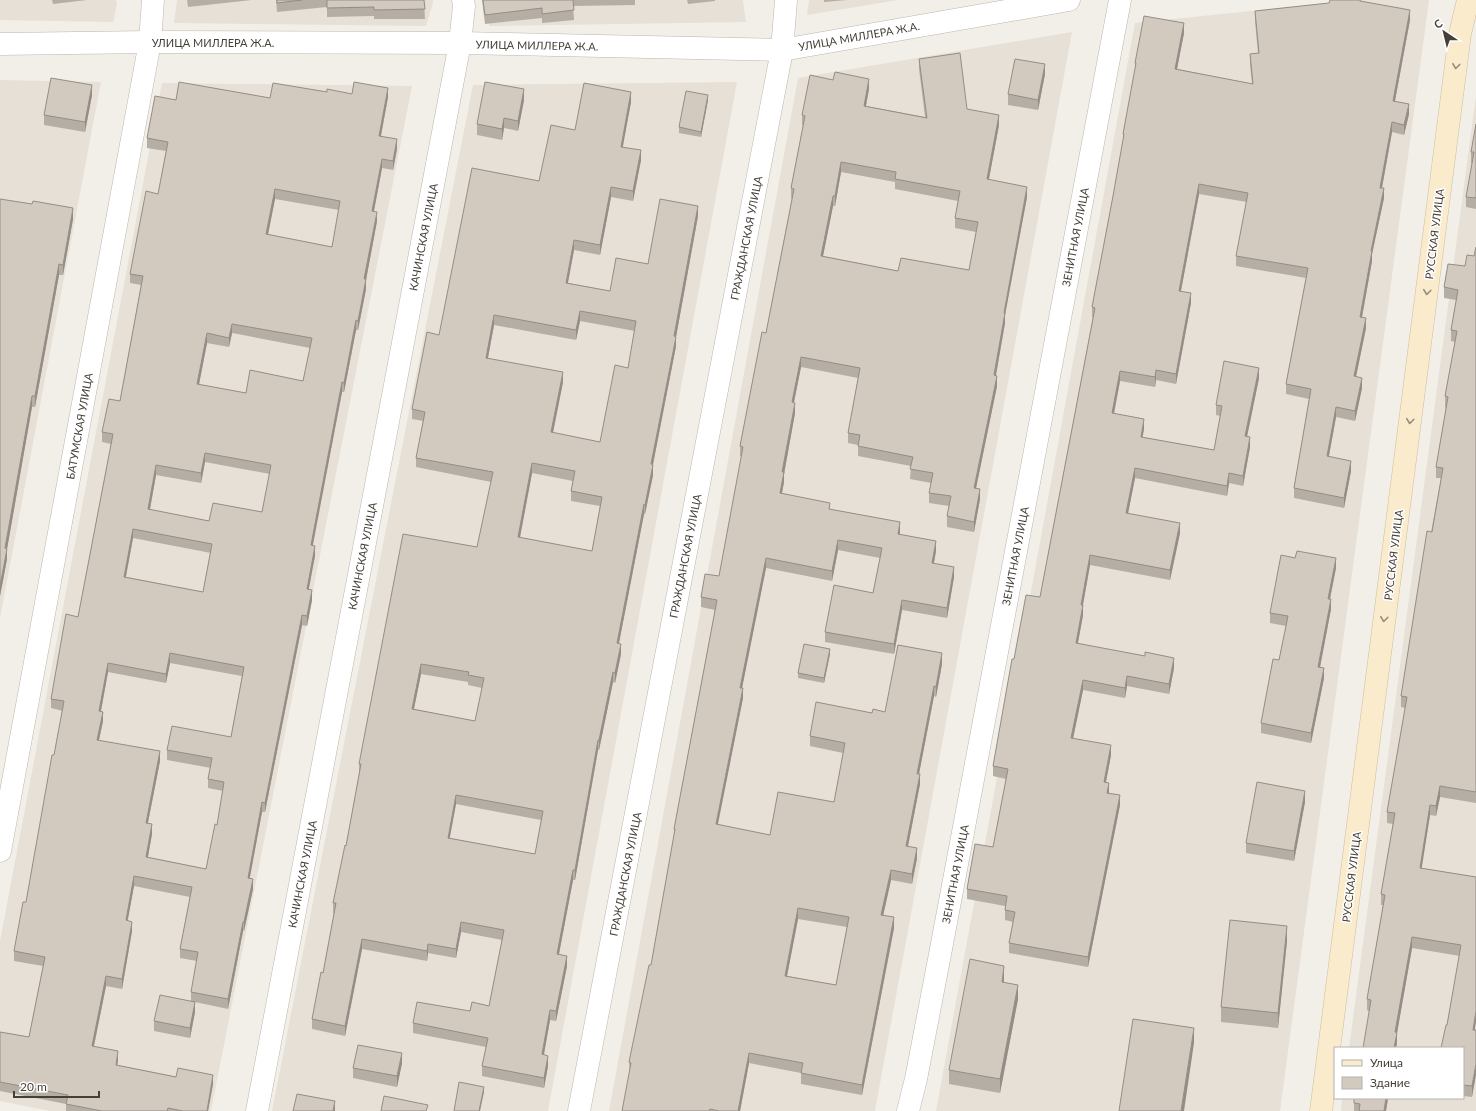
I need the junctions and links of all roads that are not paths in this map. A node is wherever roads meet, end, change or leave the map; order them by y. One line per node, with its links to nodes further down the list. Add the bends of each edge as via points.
1 (153, 0): 7 (street, БАТУМСКАЯ УЛИЦА)
2 (463, 0): 8 (street, КАЧИНСКАЯ УЛИЦА)
3 (786, 0): 10 (street, ГРАЖДАНСКАЯ УЛИЦА)
4 (1069, 0): 10 (street, УЛИЦА МИЛЛЕРА Ж.А.)
5 (1120, 0): 14 (street, ЗЕНИТНАЯ УЛИЦА)
6 (1468, 0): 15 (main road, РУССКАЯ УЛИЦА, one-way to 15, via 1459,42)
7 (150, 42): 8 (street, УЛИЦА МИЛЛЕРА Ж.А.); 9 (street, УЛИЦА МИЛЛЕРА Ж.А.); 11 (street, БАТУМСКАЯ УЛИЦА)
8 (460, 43): 10 (street, УЛИЦА МИЛЛЕРА Ж.А.); 12 (street, КАЧИНСКАЯ УЛИЦА)
9 (0, 44)
10 (782, 50): 13 (street, ГРАЖДАНСКАЯ УЛИЦА)
11 (0, 851)
12 (257, 1111)
13 (579, 1111)
14 (908, 1111)
15 (1321, 1111)

